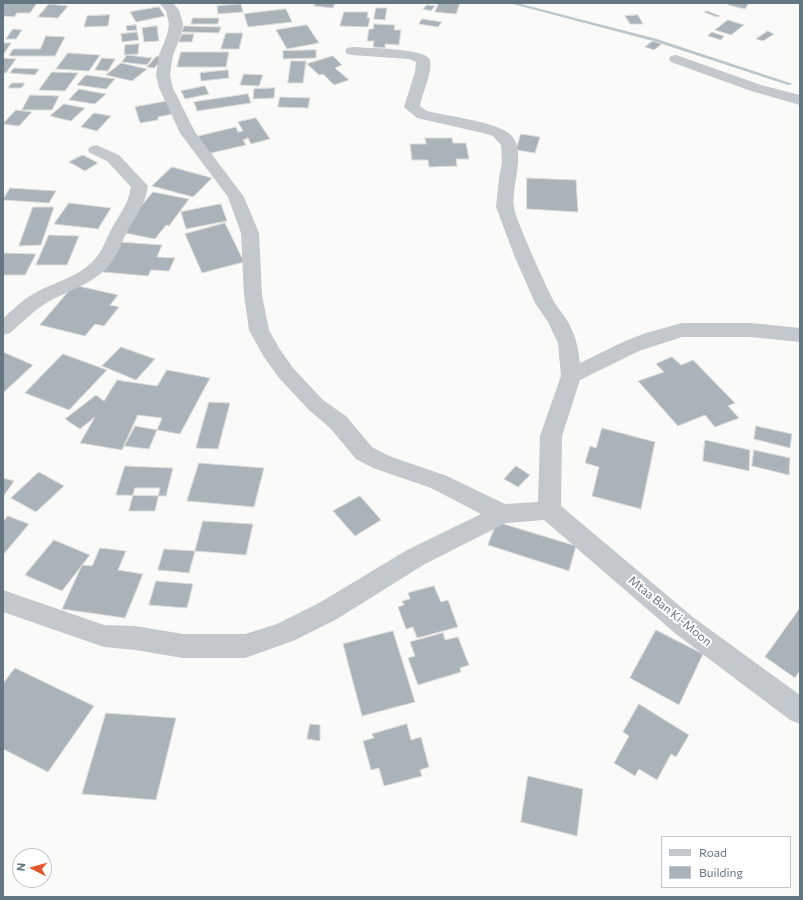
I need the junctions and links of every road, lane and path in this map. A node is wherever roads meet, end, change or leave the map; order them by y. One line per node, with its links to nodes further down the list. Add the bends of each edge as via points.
1 (166, 3): 10 (street, via 172,10 176,24 166,55 163,75 166,88 188,133 236,196 250,233 253,295 259,330 271,352 286,373 338,422 364,453 381,462 439,482)
2 (352, 51): 8 (street, via 418,57 423,60 424,68 413,95 412,107 422,115 487,129 499,133 506,139 510,162 505,208 523,255 568,343)
3 (676, 59): 4 (street, via 756,88)
4 (800, 100)
5 (96, 150): 6 (street, via 113,158 140,186 138,198 128,218 107,256 95,270 40,298)
6 (3, 328)
7 (800, 335): 8 (street, via 751,330 682,330 632,346)
8 (571, 376): 9 (street, via 551,436)
9 (546, 511): 10 (street); 12 (street, Mtaa Ban Ki-Moon, via 685,626)
10 (503, 514): 11 (street, via 416,557 328,611 290,630 245,646 183,646 104,636)
11 (3, 601)
12 (800, 711)

